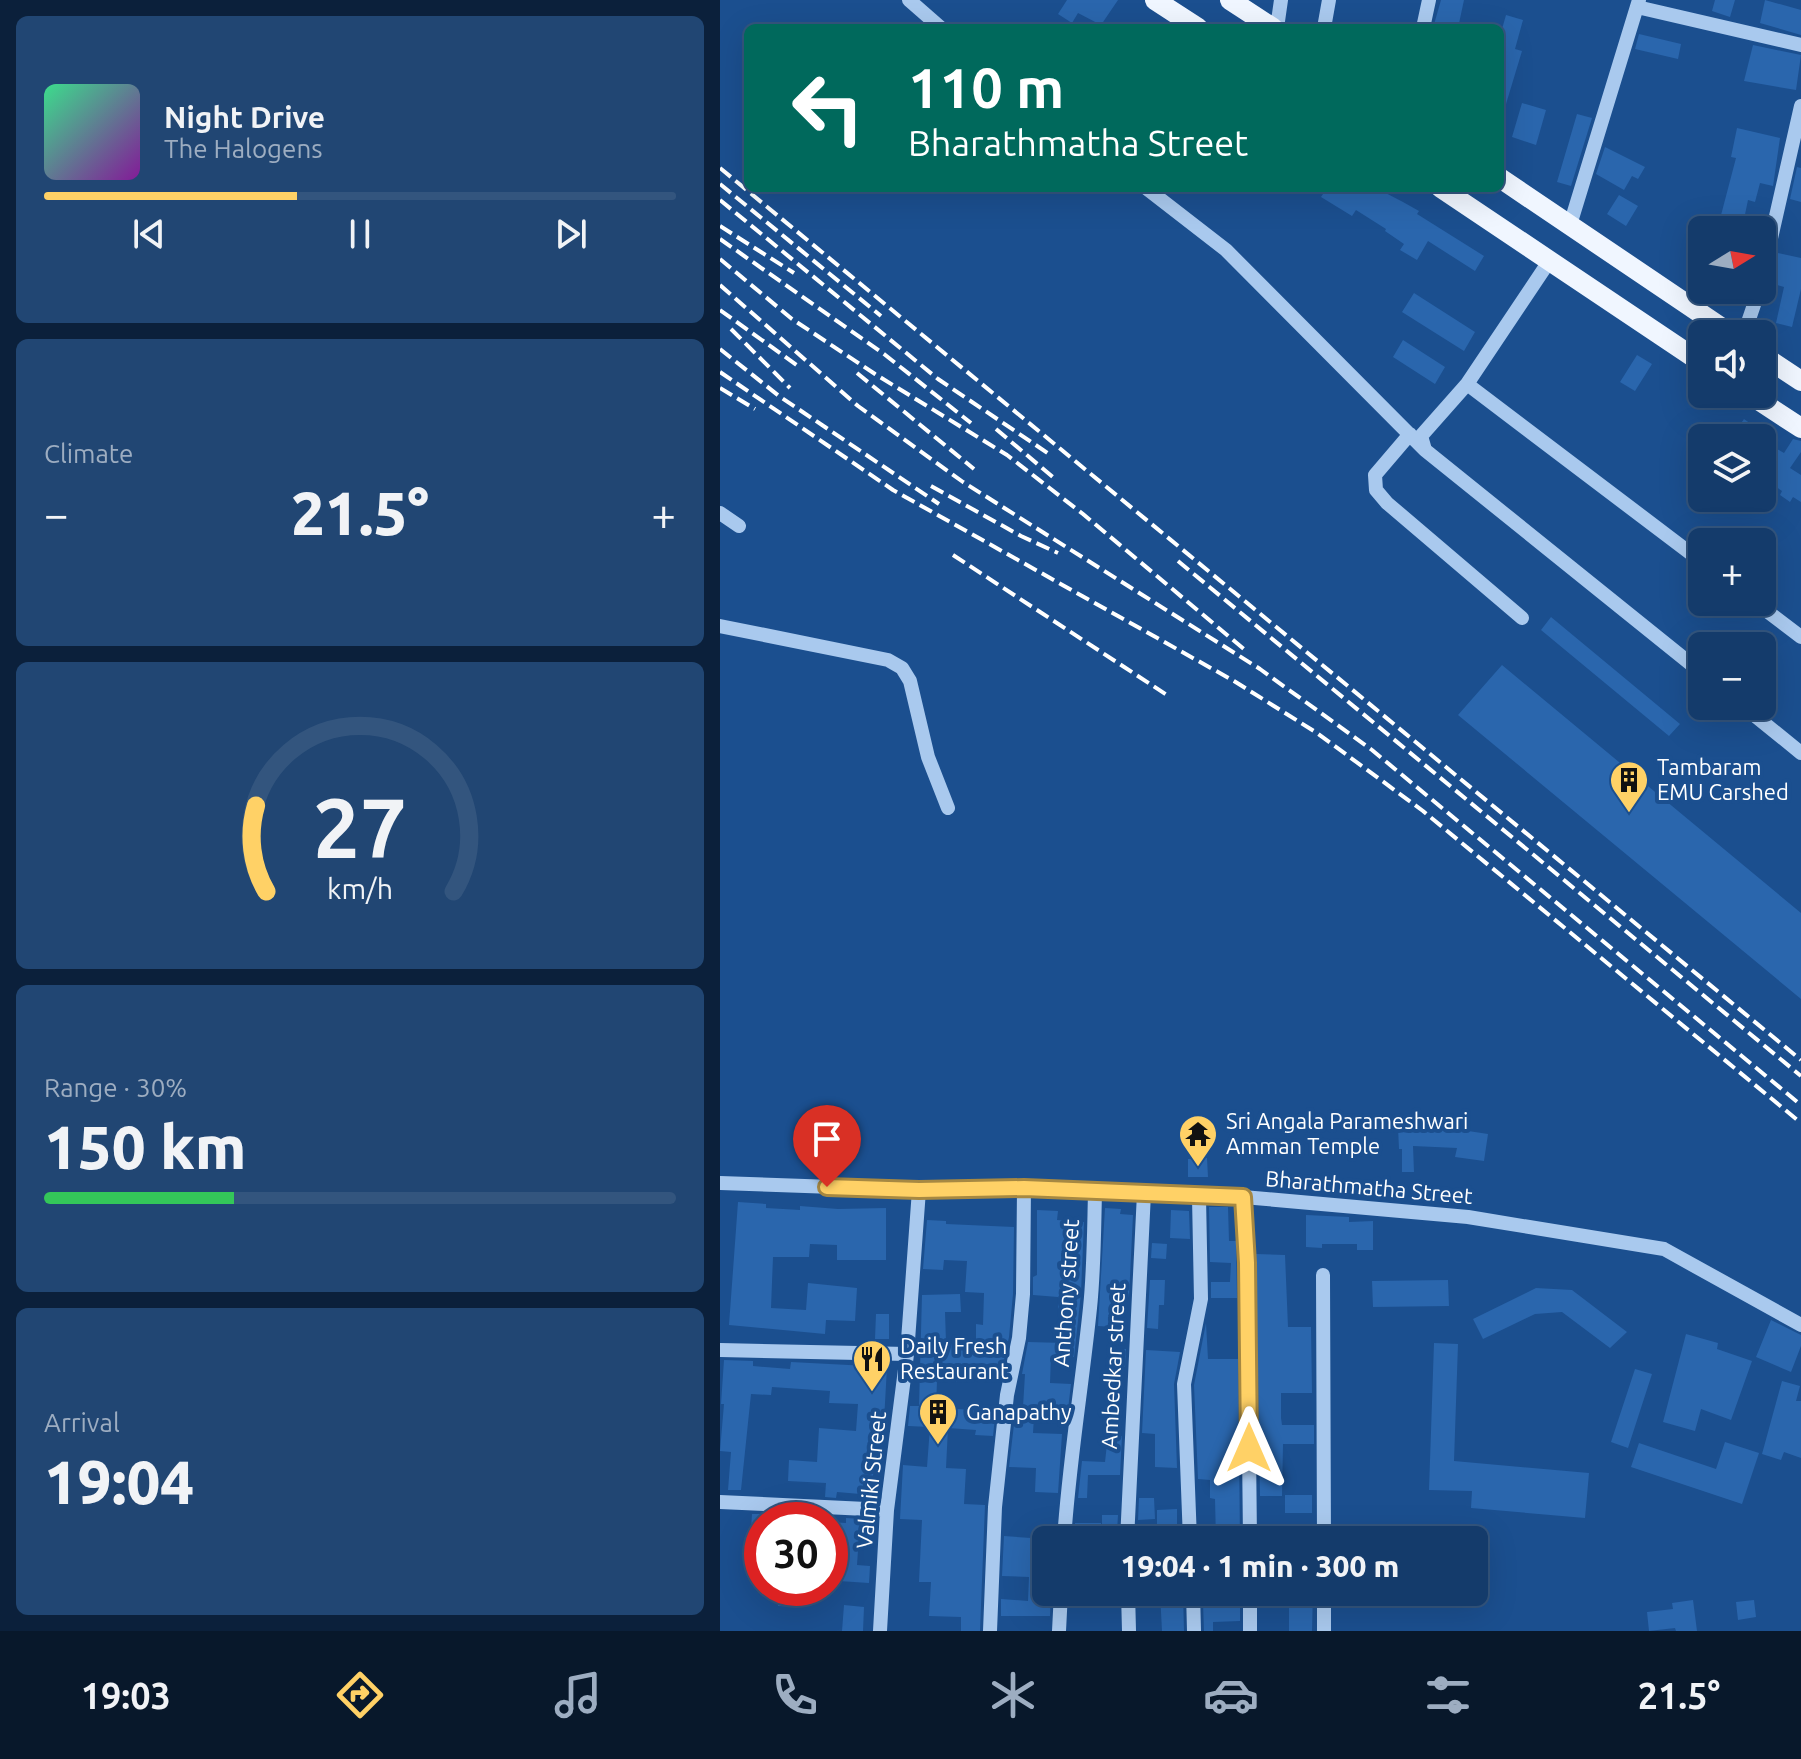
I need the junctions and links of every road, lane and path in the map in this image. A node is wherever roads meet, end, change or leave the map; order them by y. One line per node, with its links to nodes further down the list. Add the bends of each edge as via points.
1 (909, 0): 8 (street)
2 (1155, 0): 9 (main road)
3 (1230, 0): 10 (main road)
4 (1281, 0): 11 (street)
5 (1329, 0): 12 (street)
6 (1429, 0): 13 (street)
7 (1638, 3): 14 (street); 20 (street)
8 (936, 24)
9 (1192, 24)
10 (1269, 24)
11 (1276, 24)
12 (1325, 24)
13 (1424, 24)
14 (1801, 45)
15 (1801, 106): 19 (street)
16 (1504, 181): 20 (main road)
17 (1151, 192): 29 (street, via 1226,250)
18 (1447, 192): 21 (main road)
19 (1776, 216)
20 (1570, 225): 22 (main road)
21 (1550, 260): 23 (main road); 26 (street)
22 (1710, 320)
23 (1688, 354)
24 (1776, 364): 25 (main road)
25 (1801, 381)
26 (1467, 384): 30 (street, via 1421,436); 33 (street)
27 (1770, 408): 28 (main road)
28 (1801, 428)
29 (1410, 434): 30 (street); 35 (street, via 1375,475 1376,490)
30 (1425, 450): 38 (street)
31 (720, 513): 32 (street)
32 (739, 526)
33 (1688, 551)
34 (1773, 616): 37 (street)
35 (1522, 618)
36 (720, 626): 41 (street, via 888,660 902,668)
37 (1801, 637)
38 (1688, 662)
39 (1760, 720): 40 (street)
40 (1801, 753)
41 (948, 808)
42 (720, 1183): 44 (street, Bharathmatha Street)
43 (1024, 1188): 44 (street, Bharathmatha Street); 45 (street, Bharathmatha Street); 66 (street, via 1023,1294 995,1507)
44 (919, 1190): 52 (street, Valmiki Street)
45 (1095, 1192): 46 (street, Bharathmatha Street); 55 (street, Anthony street, via 1090,1304)
46 (1144, 1193): 47 (street, Bharathmatha Street); 56 (street, Ambedkar street)
47 (1199, 1197): 48 (street, Bharathmatha Street); 57 (street, via 1201,1299 1184,1384)
48 (1243, 1197): 50 (street, Bharathmatha Street, via 1468,1217 1664,1249); 58 (street)
49 (1323, 1275): 59 (street)
50 (1801, 1325)
51 (720, 1350): 52 (street)
52 (907, 1354): 54 (street, Valmiki Street)
53 (720, 1502): 54 (street)
54 (887, 1510): 65 (street, Valmiki Street)
55 (1065, 1526)
56 (1128, 1526)
57 (1189, 1526)
58 (1250, 1526)
59 (1324, 1526)
60 (1060, 1606): 67 (street)
61 (1128, 1606): 68 (street)
62 (1193, 1606): 69 (street)
63 (1250, 1606): 70 (street)
64 (1324, 1606): 71 (street)
65 (880, 1631)
66 (990, 1631)
67 (1059, 1631)
68 (1129, 1631)
69 (1194, 1631)
70 (1250, 1631)
71 (1324, 1631)

